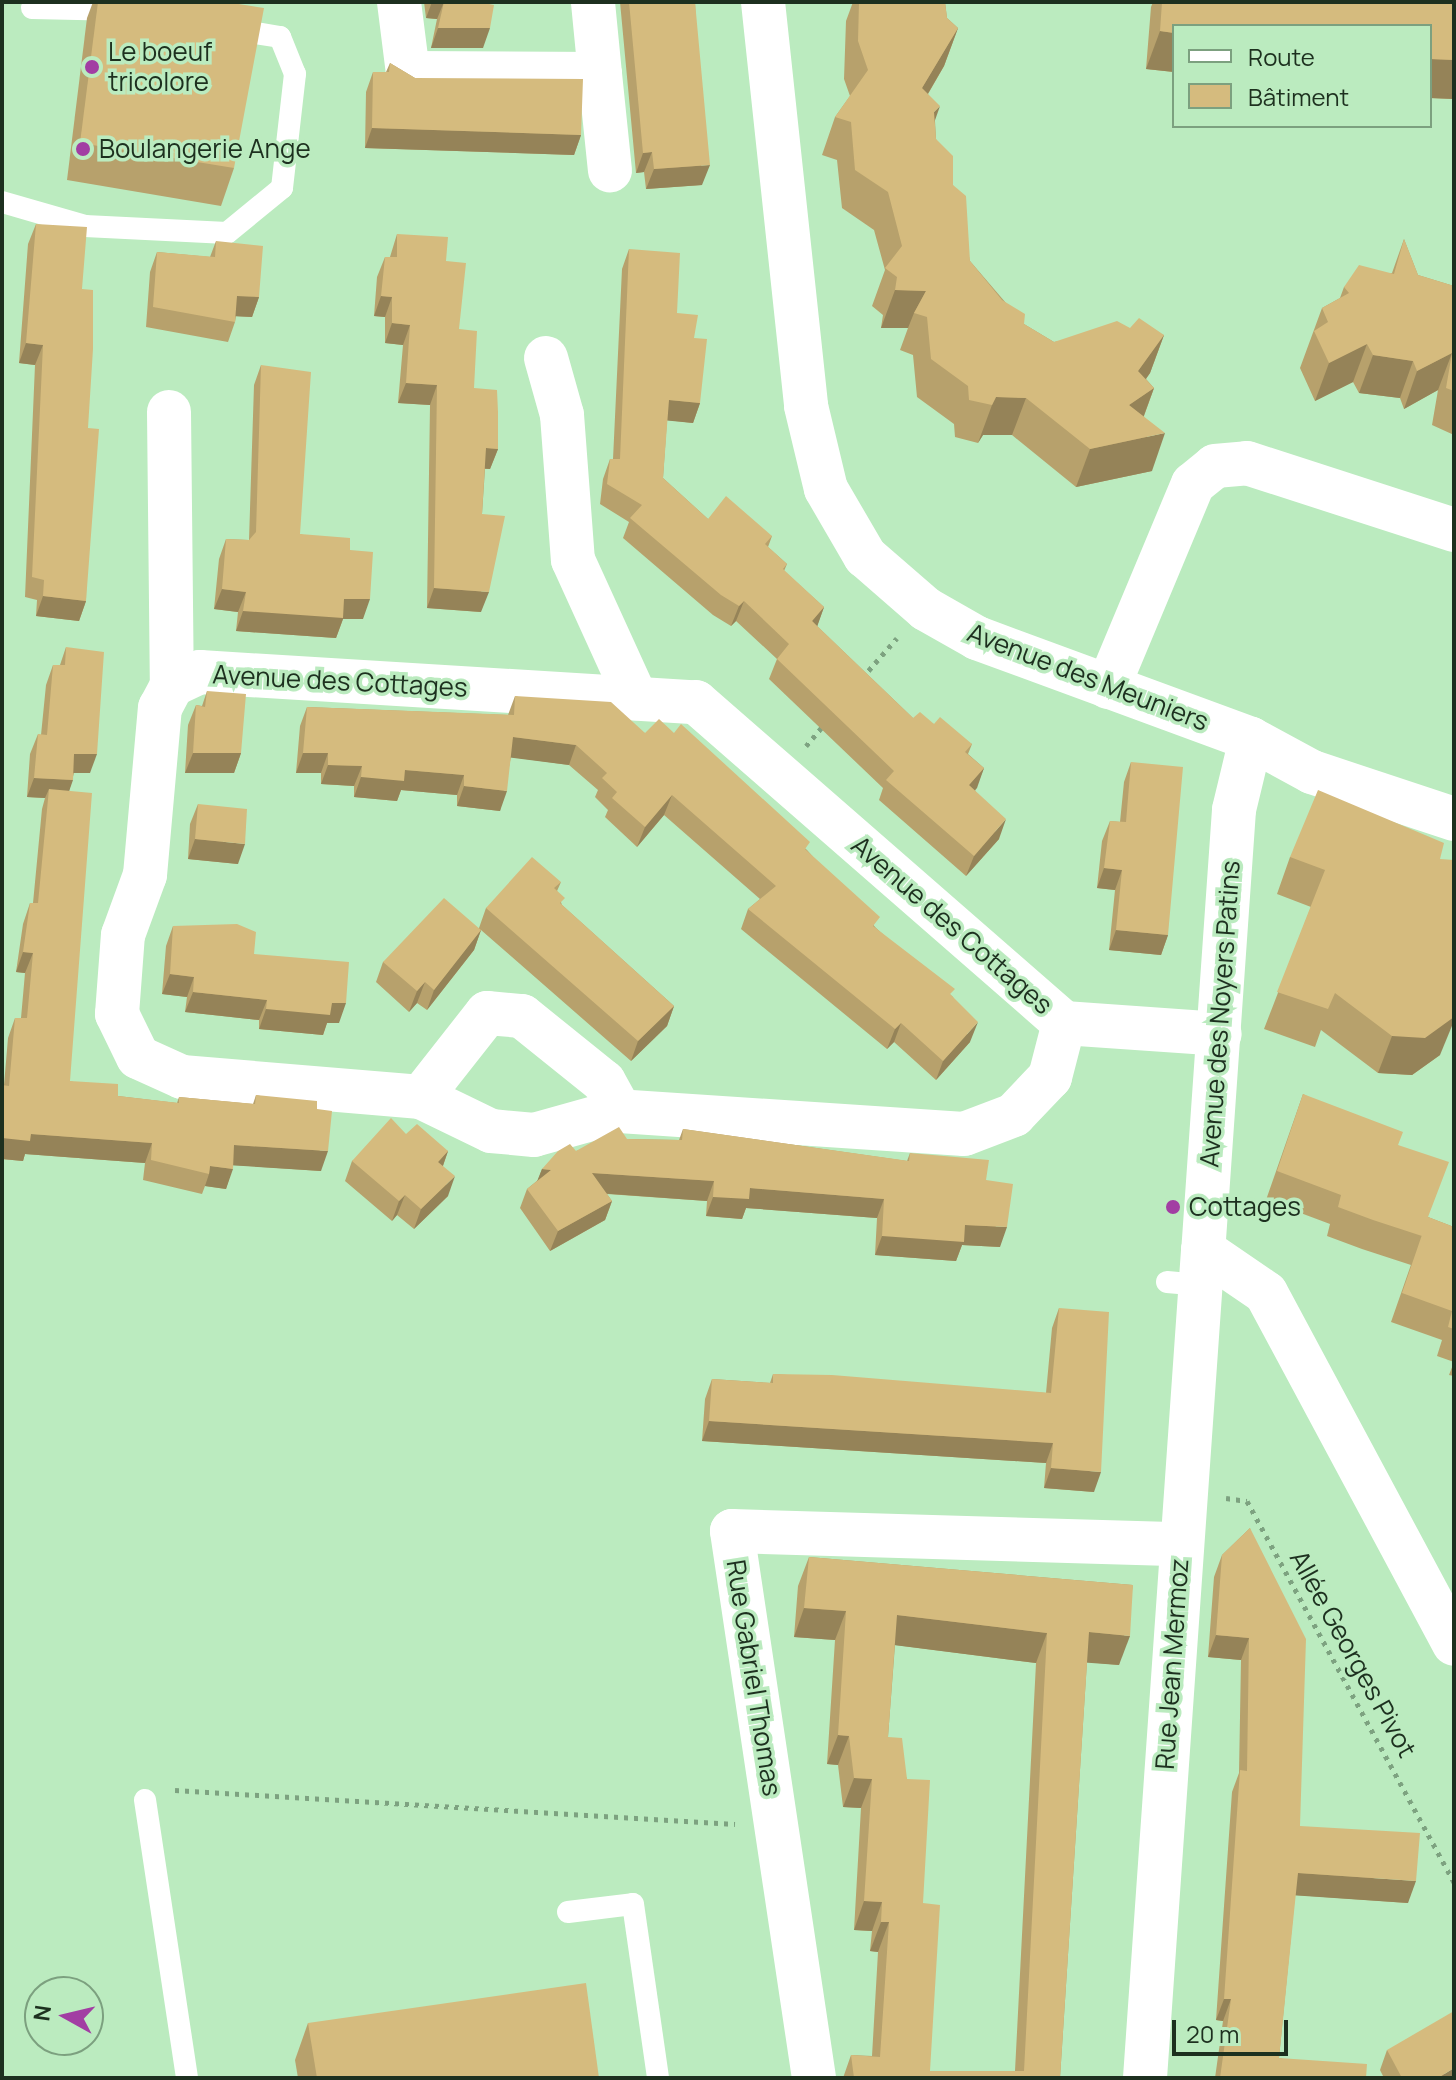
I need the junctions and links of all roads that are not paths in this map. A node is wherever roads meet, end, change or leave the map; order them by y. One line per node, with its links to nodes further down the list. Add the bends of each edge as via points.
1 (399, 2): 7 (street, via 408,73)
2 (593, 2): 7 (street)
3 (763, 2): 14 (street, Avenue des Meuniers, via 806,406 826,489 865,556 926,609 977,638)
4 (32, 8): 5 (lane, via 87,4)
5 (146, 14)
6 (206, 24): 9 (lane, via 280,37 295,74 282,188 227,233 85,226)
7 (600, 74): 8 (street)
8 (610, 170)
9 (2, 202)
10 (546, 358): 15 (street, via 562,415 573,560)
11 (169, 412): 13 (street)
12 (1454, 530): 14 (street, via 1247,463 1215,466 1193,484)
13 (172, 685): 15 (street, Avenue des Cottages, via 200,672); 20 (street, Avenue des Cottages, via 160,708 145,875 123,935 117,1014 138,1057 182,1077)
14 (1108, 687): 16 (street, Avenue des Meuniers)
15 (636, 698): 18 (street, Avenue des Cottages, via 696,702)
16 (1251, 739): 17 (street, Avenue des Meuniers, via 1312,772); 19 (street, Avenue des Noyers Patins, via 1234,810)
17 (1454, 819)
18 (1064, 1023): 19 (street, Avenue des Cottages); 21 (street, Avenue des Cottages, via 1050,1077 1014,1115 964,1134)
19 (1220, 1034): 22 (street, Avenue des Noyers Patins)
20 (421, 1097): 21 (street, Avenue des Cottages, via 491,1131 534,1135); 21 (street, via 487,1013 522,1016 604,1082)
21 (620, 1111)
22 (1190, 1272): 23 (street, Rue Jean Mermoz); 24 (street, via 1266,1293)
23 (1180, 1544): 29 (street, Rue Gabriel Thomas, via 732,1531); 30 (street, Rue Jean Mermoz)
24 (1454, 1644)
25 (145, 1800): 27 (lane)
26 (568, 1912): 28 (lane, via 633,1904)
27 (187, 2078)
28 (658, 2078)
29 (814, 2078)
30 (1145, 2078)

